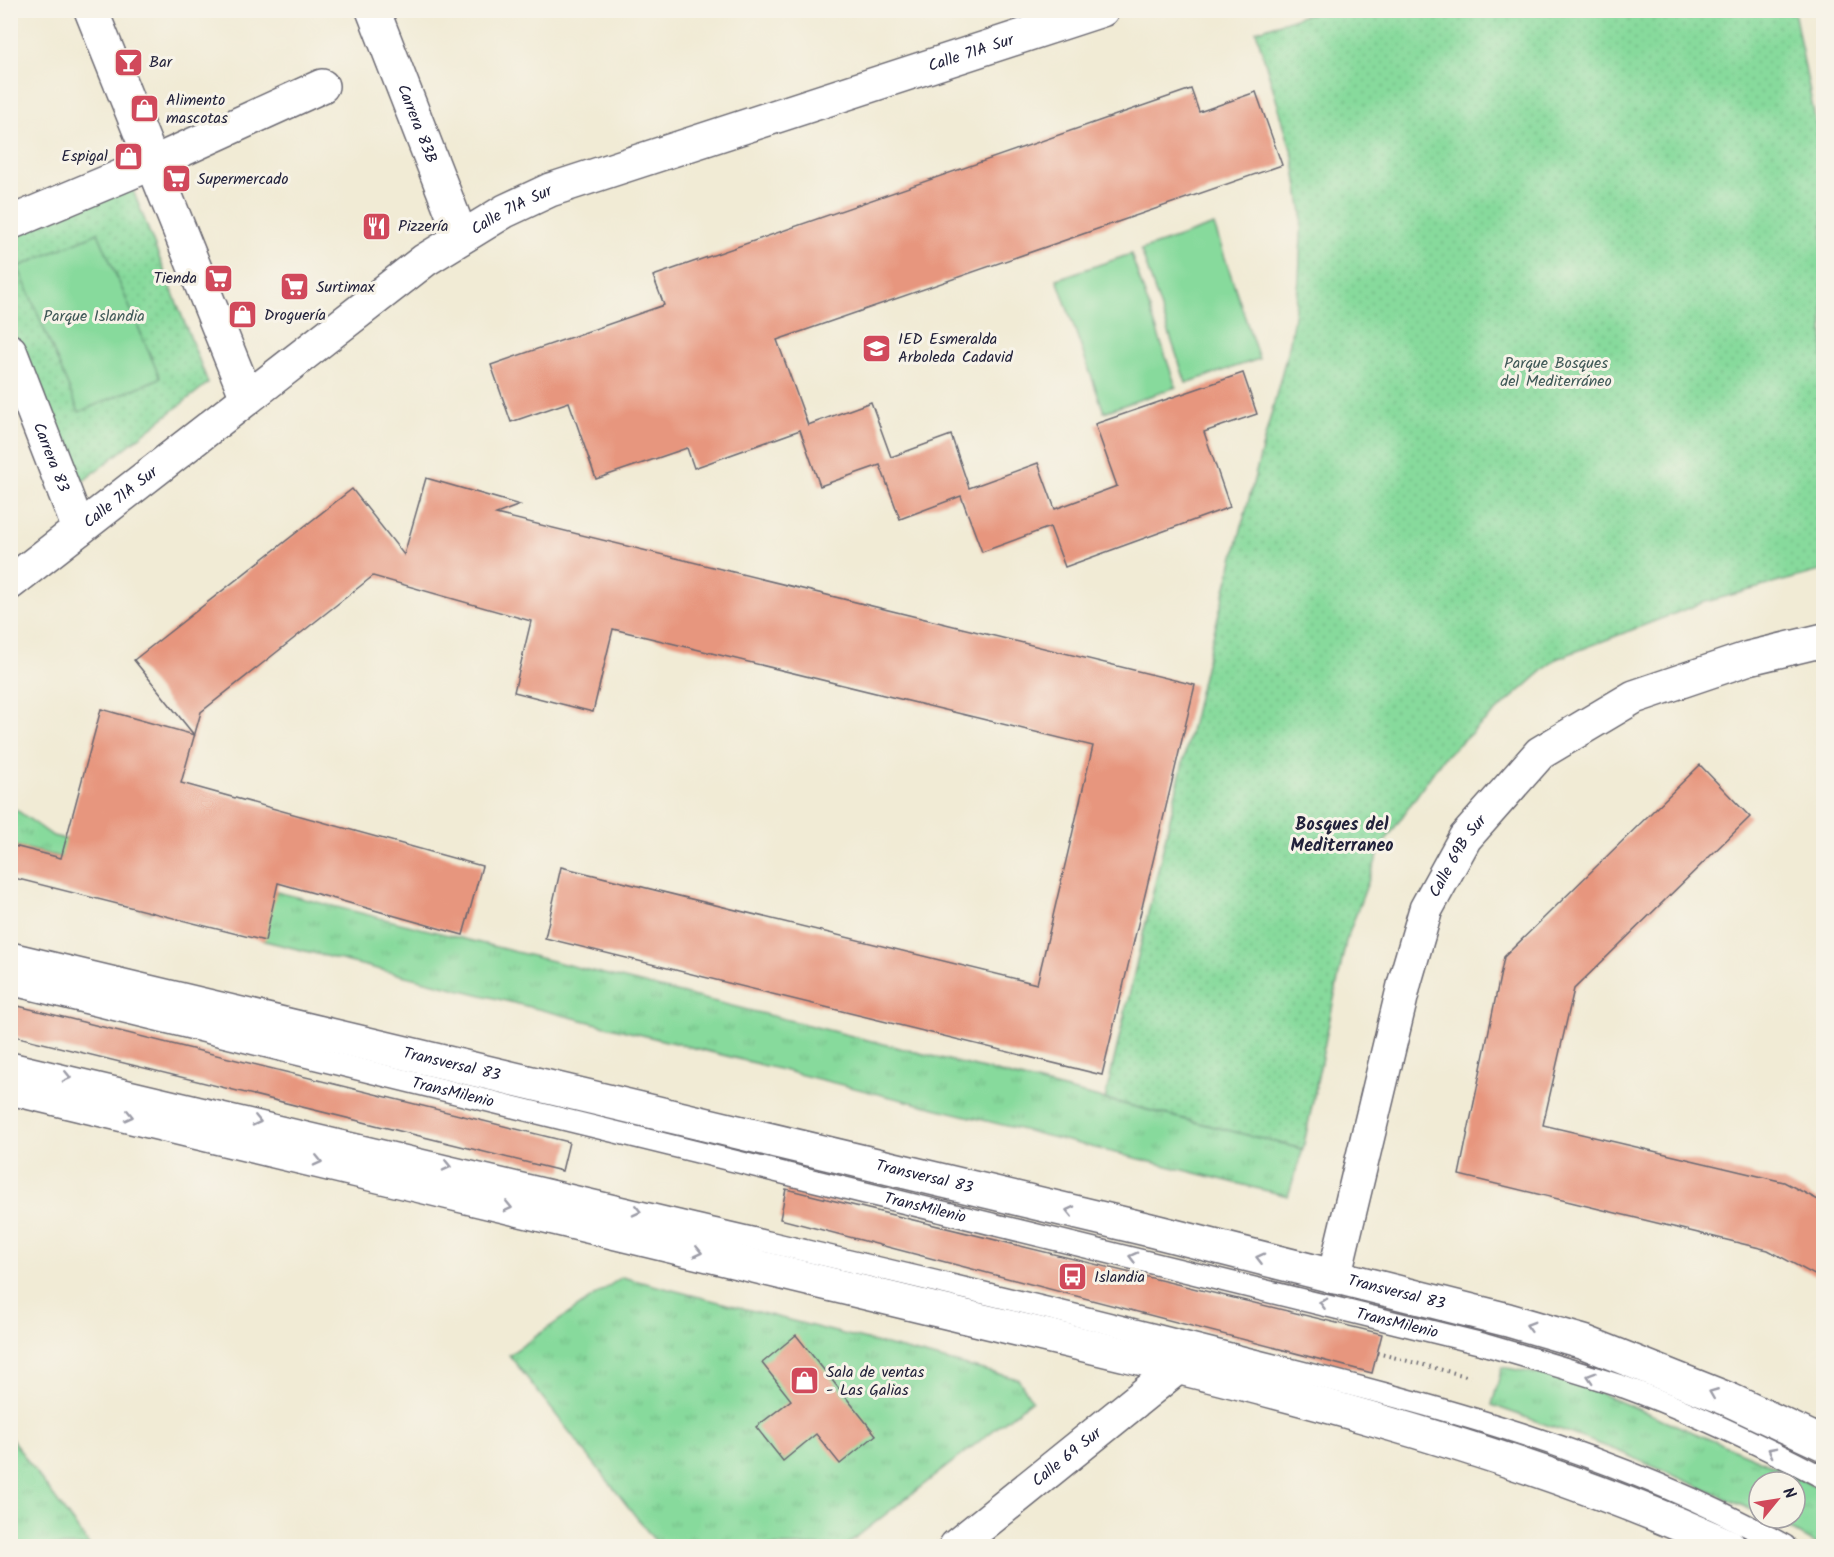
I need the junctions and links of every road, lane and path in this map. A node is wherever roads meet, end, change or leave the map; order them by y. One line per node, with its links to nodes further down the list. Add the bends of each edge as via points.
1 (91, 10): 5 (main road)
2 (373, 10): 7 (main road, Carrera 83B)
3 (1102, 10): 7 (main road, Calle 71A Sur, via 549,190)
4 (322, 86): 5 (main road)
5 (153, 163): 6 (main road); 9 (main road)
6 (10, 224)
7 (461, 236): 9 (main road, Calle 71A Sur)
8 (11, 356): 10 (main road, Carrera 83)
9 (247, 398): 10 (main road, Calle 71A Sur)
10 (79, 529): 11 (main road, Calle 71A Sur)
11 (10, 583)
12 (1824, 640): 17 (main road, Calle 69B Sur, via 1749,658 1634,697 1540,753 1465,838 1426,909)
13 (10, 959): 17 (main road, Transversal 83, one-way to 13, via 1139,1227)
14 (10, 984): 22 (lane, TransMilenio, one-way to 14, via 1755,1442 1653,1399 1468,1340)
15 (10, 1063): 25 (lane, one-way to 25, via 1062,1311 1380,1394 1522,1433 1682,1495)
16 (10, 1088): 19 (main road, one-way to 19)
17 (1334, 1277): 21 (main road, Transversal 83, one-way to 17, via 1730,1400 1584,1342)
18 (1377, 1353): 20 (path)
19 (1178, 1367): 23 (main road, Calle 69 Sur); 24 (main road, via 1504,1458 1607,1495)
20 (1470, 1377)
21 (1824, 1444)
22 (1824, 1478)
23 (956, 1546)
24 (1729, 1546)
25 (1785, 1546)

